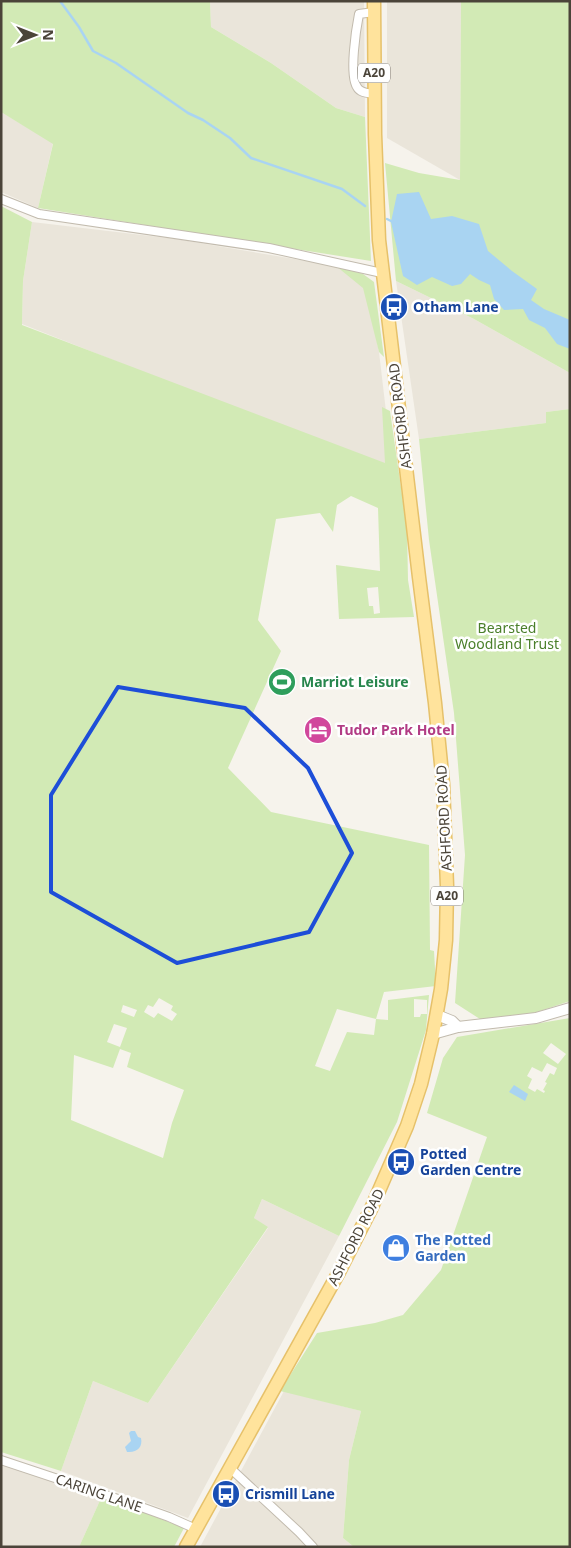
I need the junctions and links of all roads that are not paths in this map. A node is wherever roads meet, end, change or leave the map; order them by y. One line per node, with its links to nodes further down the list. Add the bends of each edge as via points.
1 (374, 6): 2 (main road, ASHFORD ROAD / A20); 2 (street, ASHFORD ROAD, via 359,14 353,75 361,92)
2 (374, 94): 4 (main road, ASHFORD ROAD / A20, via 377,220)
3 (1, 199): 4 (street, via 39,214 268,248)
4 (382, 273): 6 (main road, ASHFORD ROAD / A20, via 436,703 442,775 446,917)
5 (570, 1008): 7 (street, via 536,1018)
6 (437, 1015): 7 (street); 8 (main road, ASHFORD ROAD / A20)
7 (458, 1027): 8 (street)
8 (434, 1034): 10 (main road, ASHFORD ROAD / A20, via 407,1126 372,1210)
9 (1, 1460): 11 (street, CARING LANE)
10 (230, 1468): 11 (main road, ASHFORD ROAD / A20); 13 (street)
11 (196, 1529): 12 (main road, ASHFORD ROAD / A20)
12 (186, 1547)
13 (313, 1547)

